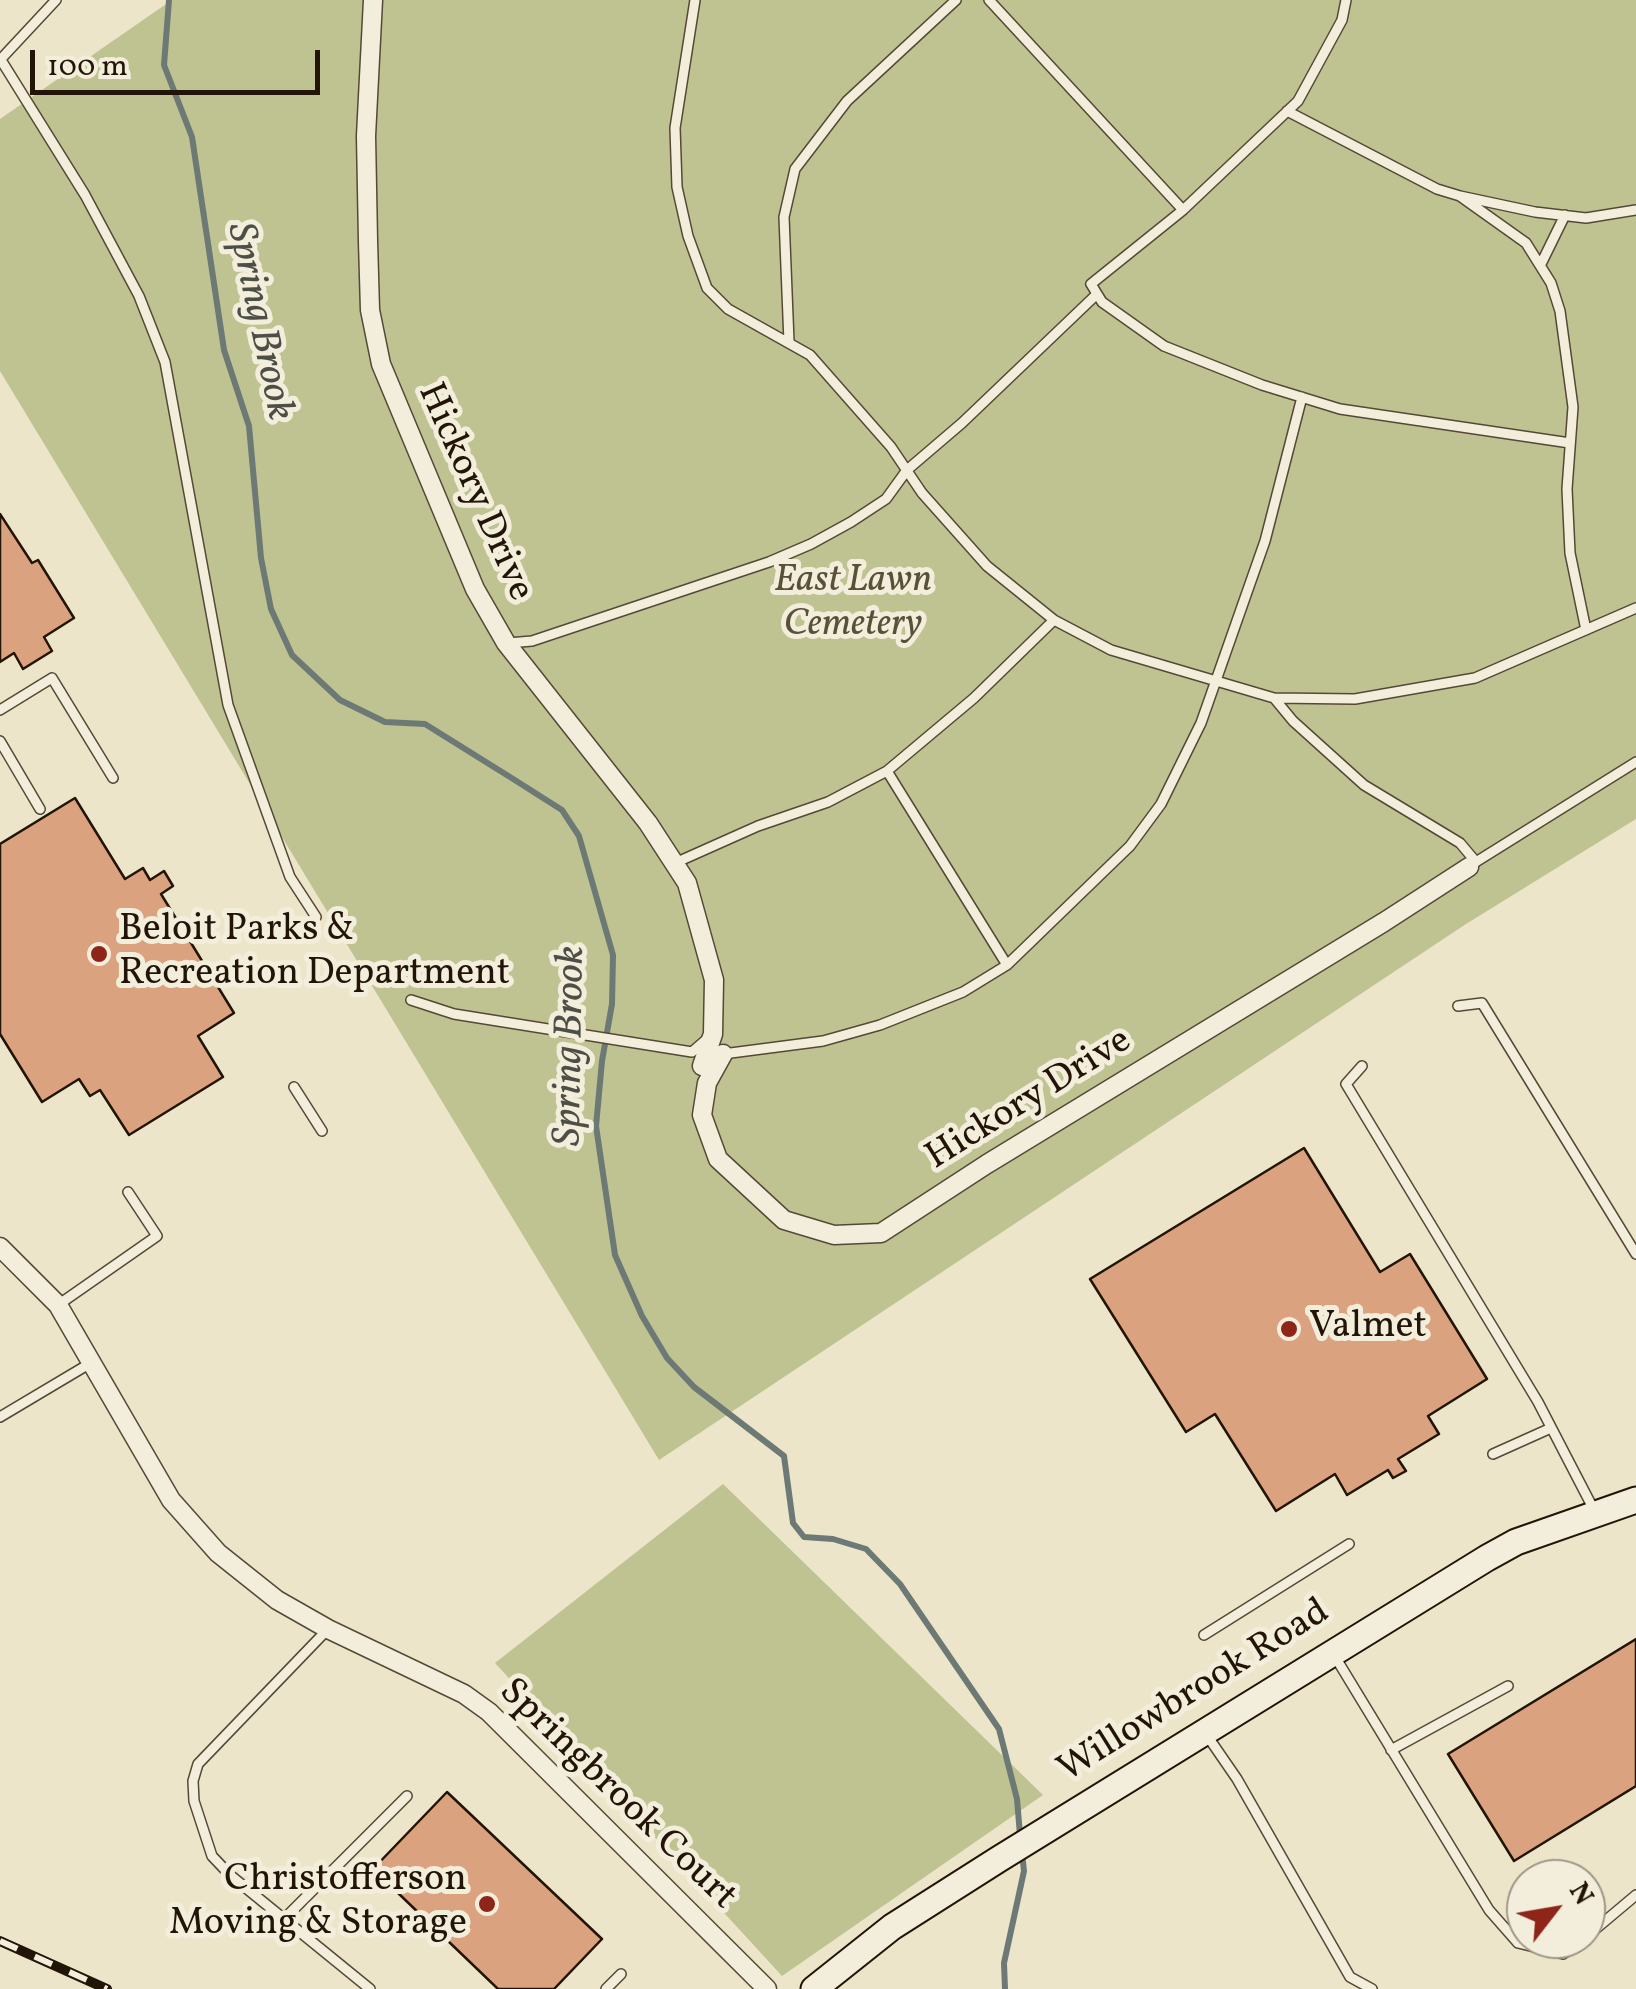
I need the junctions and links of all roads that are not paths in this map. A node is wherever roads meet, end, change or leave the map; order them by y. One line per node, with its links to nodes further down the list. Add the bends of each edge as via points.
1 (56, 0): 7 (lane)
2 (374, 0): 22 (street, Hickory Drive, via 366,172 370,310 381,364 475,589)
3 (695, 0): 15 (lane, via 675,128 677,187 688,236 707,288 728,309)
4 (956, 0): 15 (lane, via 847,101 796,169 784,216)
5 (989, 0): 10 (lane)
6 (1346, 0): 8 (lane, via 1342,20)
7 (1, 60): 33 (lane, via 85,195 165,362 228,705 290,877)
8 (1287, 111): 9 (lane); 10 (lane)
9 (1460, 196): 12 (lane); 13 (lane, via 1526,243)
10 (1183, 210): 14 (lane, via 1092,284)
11 (1636, 210): 12 (lane)
12 (1565, 216): 13 (lane)
13 (1541, 264): 17 (lane, via 1560,311 1573,406)
14 (1096, 294): 16 (lane, via 1164,346); 18 (lane)
15 (789, 342): 18 (lane, via 810,355)
16 (1302, 398): 17 (lane, via 1340,410); 23 (lane, via 1265,541)
17 (1570, 444): 21 (lane, via 1570,554)
18 (906, 470): 20 (lane, via 987,566); 22 (lane, via 886,499 811,544 532,642)
19 (1636, 608): 21 (lane)
20 (1054, 620): 23 (lane, via 1111,650); 28 (lane)
21 (1586, 630): 24 (lane, via 1475,678 1355,698)
22 (506, 643): 31 (street, Hickory Drive)
23 (1217, 682): 24 (lane); 34 (lane, via 1161,804 1130,846)
24 (1274, 698): 32 (lane, via 1364,785 1460,843)
25 (0, 710): 29 (lane, via 52,678)
26 (0, 742): 30 (lane)
27 (1636, 762): 32 (lane)
28 (887, 771): 31 (lane, via 828,802); 34 (lane)
29 (113, 778)
30 (40, 809)
31 (674, 862): 37 (street, Hickory Drive, via 688,883 714,980)
32 (1472, 864): 38 (street, Hickory Drive, via 881,1233 834,1235 784,1220 718,1159 702,1114 706,1083)
33 (316, 918)
34 (1007, 964): 38 (lane, via 963,992 880,1026)
35 (411, 1000): 37 (lane, via 454,1014 692,1052)
36 (1458, 1006): 45 (lane, via 1482,1003)
37 (714, 1034): 39 (street, Hickory Drive)
38 (723, 1054)
39 (702, 1066)
40 (1362, 1066): 49 (lane, via 1346,1084)
41 (294, 1087): 42 (lane)
42 (322, 1131)
43 (128, 1192): 46 (lane, via 157,1236)
44 (0, 1247): 46 (street, Springbrook Court)
45 (1636, 1254)
46 (58, 1305): 47 (street, Springbrook Court)
47 (90, 1364): 48 (lane); 54 (street, Springbrook Court, via 192,1526 244,1576)
48 (0, 1418)
49 (1551, 1428): 50 (lane); 52 (lane)
50 (1493, 1454)
51 (1636, 1500): 52 (street, Willowbrook Road)
52 (1596, 1513): 56 (street, Willowbrook Road, via 1516,1542)
53 (1349, 1544): 55 (lane)
54 (328, 1629): 62 (lane, via 198,1764 192,1781 212,1856); 68 (street, Springbrook Court, via 490,1712)
55 (1204, 1636)
56 (1332, 1652): 58 (street, Willowbrook Road); 59 (lane)
57 (1508, 1686): 59 (lane)
58 (1204, 1732): 69 (street, Willowbrook Road, via 892,1927); 70 (lane, via 1350,1977)
59 (1392, 1750): 64 (lane)
60 (406, 1796): 62 (lane)
61 (1636, 1895): 63 (lane)
62 (284, 1919): 66 (lane)
63 (1606, 1920)
64 (1506, 1929)
65 (622, 1974): 67 (lane)
66 (370, 1989)
67 (606, 1989)
68 (768, 1989)
69 (814, 1989)
70 (1372, 1989)

